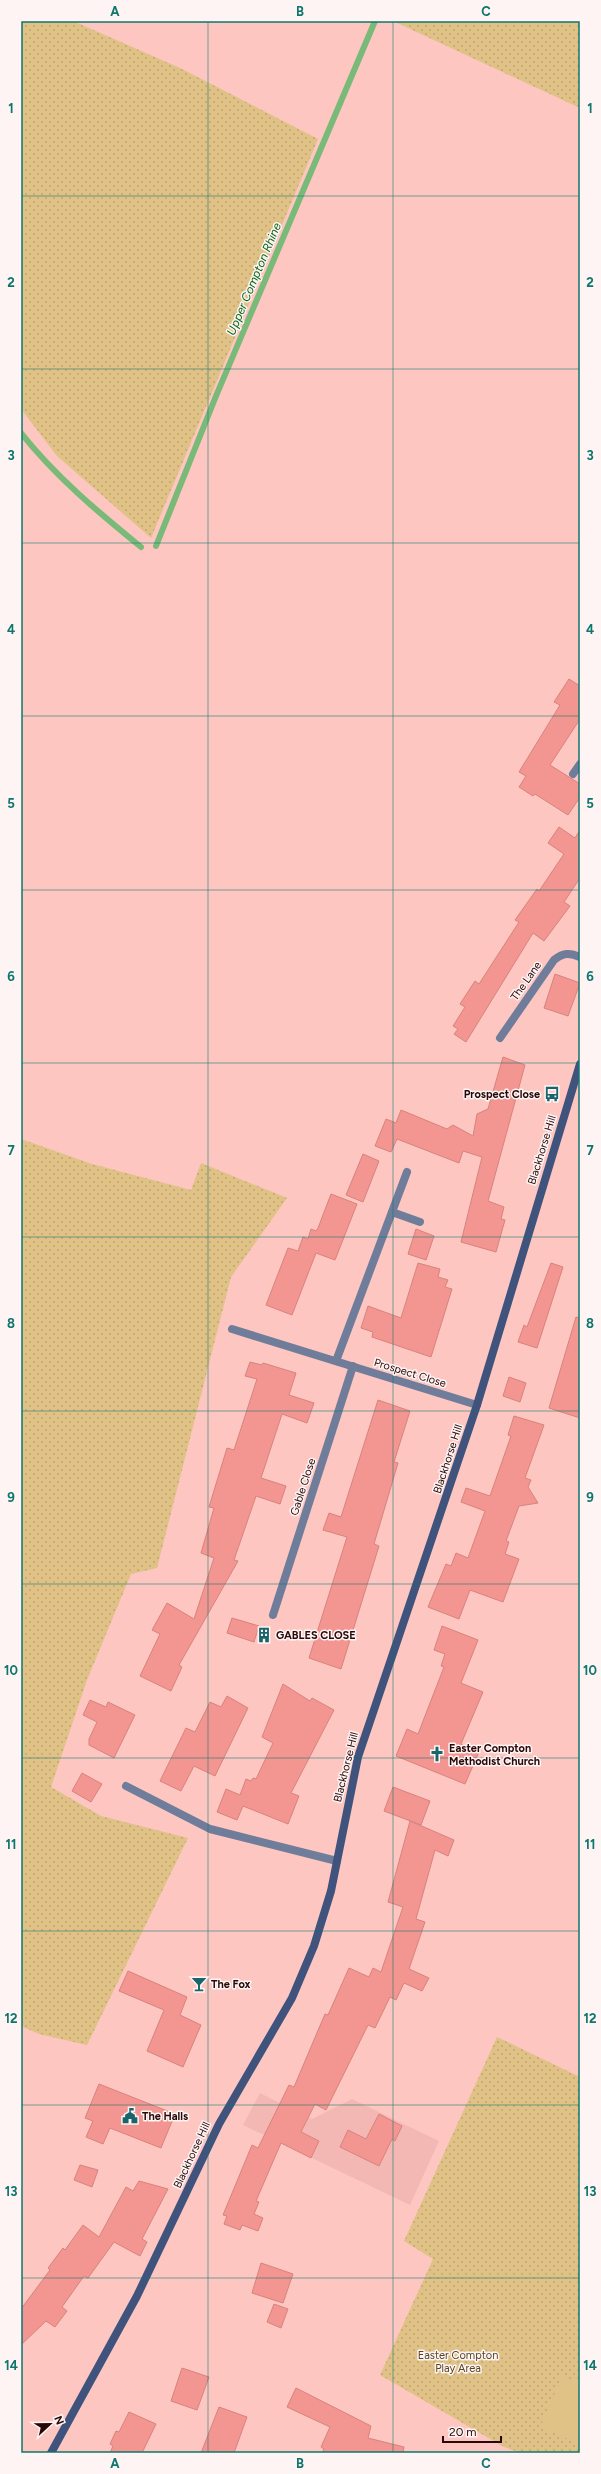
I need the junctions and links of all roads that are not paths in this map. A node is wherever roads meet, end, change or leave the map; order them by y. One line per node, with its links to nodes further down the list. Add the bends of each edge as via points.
1 (580, 764): 2 (street)
2 (573, 774)
3 (580, 957): 4 (street, The Lane, via 569,953 561,954 554,960)
4 (500, 1038)
5 (580, 1064): 12 (main road, Blackhorse Hill)
6 (407, 1172): 7 (street)
7 (392, 1212): 8 (street); 10 (street)
8 (420, 1222)
9 (232, 1329): 10 (street, Prospect Close)
10 (336, 1361): 11 (street, Prospect Close)
11 (353, 1366): 12 (street, Prospect Close); 13 (street, Gable Close)
12 (477, 1405): 15 (main road, Blackhorse Hill, via 362,1744 349,1794)
13 (273, 1615)
14 (126, 1786): 15 (street, via 210,1829)
15 (337, 1861): 16 (main road, Blackhorse Hill, via 314,1946 292,1998 223,2117 137,2296)
16 (51, 2453)

